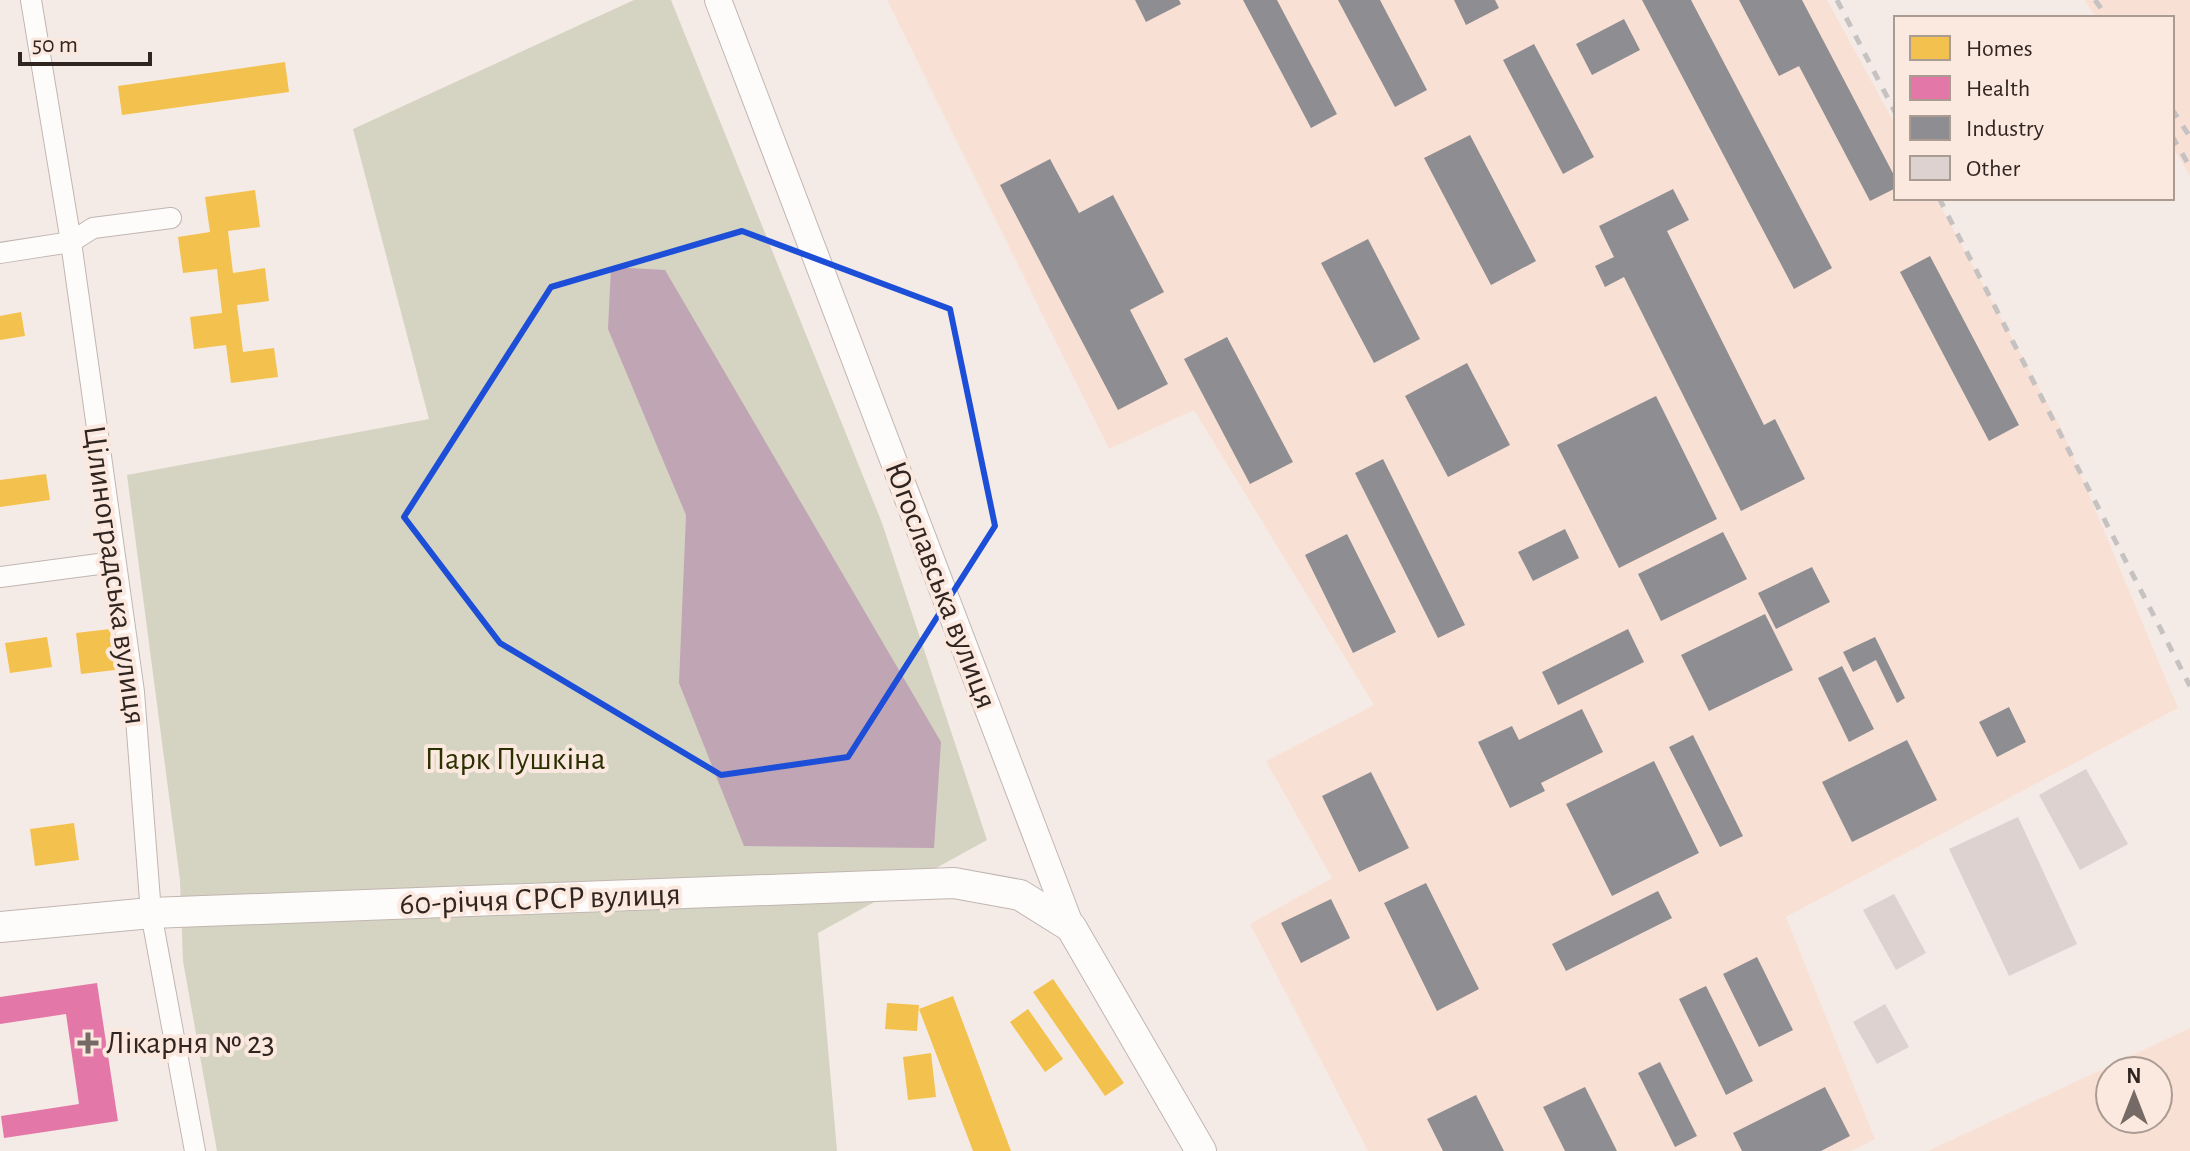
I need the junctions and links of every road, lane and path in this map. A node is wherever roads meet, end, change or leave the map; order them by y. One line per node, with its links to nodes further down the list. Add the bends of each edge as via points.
1 (31, 0): 4 (street, Цілиноградська вулиця)
2 (718, 0): 10 (street, Югославська вулиця)
3 (171, 218): 4 (street, via 93,228)
4 (71, 242): 5 (street); 6 (street, Цілиноградська вулиця)
5 (0, 253)
6 (114, 562): 7 (street); 8 (street, Цілиноградська вулиця, via 134,692)
7 (0, 577)
8 (151, 913): 9 (main road, 60-річчя СРСР вулиця); 10 (main road, 60-річчя СРСР вулиця, via 954,883 1020,895); 11 (street, Цілиноградська вулиця)
9 (0, 927)
10 (1071, 927): 12 (main road, Югославська вулиця)
11 (195, 1151)
12 (1201, 1151)

